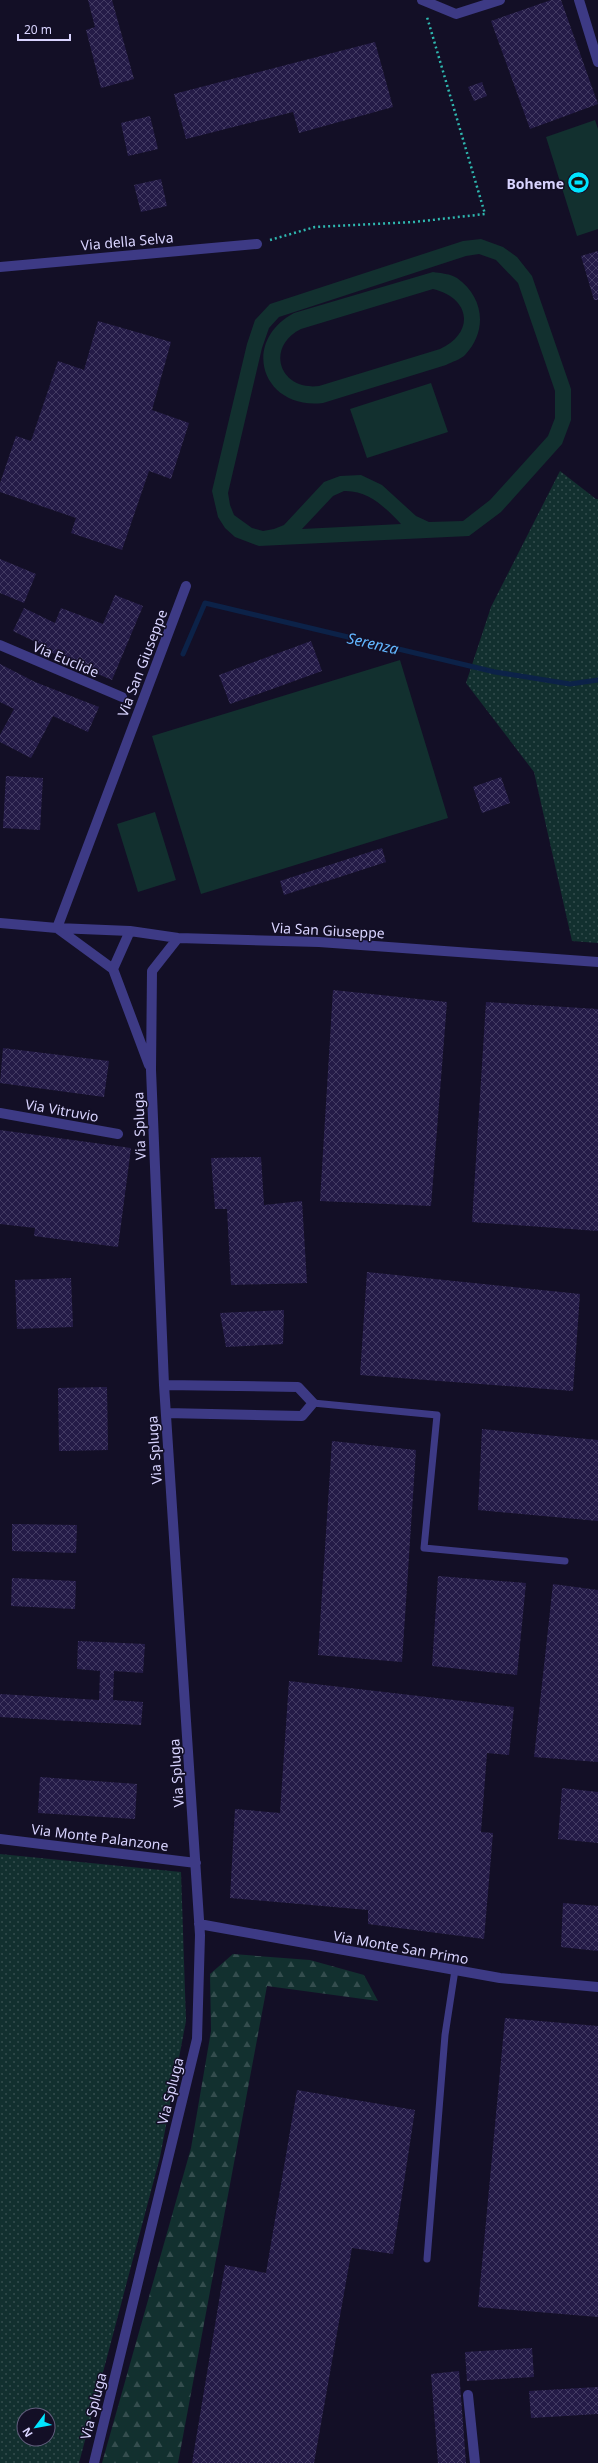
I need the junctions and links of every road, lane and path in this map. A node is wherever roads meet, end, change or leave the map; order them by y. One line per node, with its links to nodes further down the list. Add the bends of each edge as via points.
1 (422, 0): 2 (street, via 456,14); 5 (path, via 485,214 414,222 315,228)
2 (500, 0)
3 (579, 0): 4 (street)
4 (598, 62)
5 (257, 244): 6 (street, Via della Selva)
6 (0, 267)
7 (186, 586): 11 (street, Via San Giuseppe)
8 (0, 646): 9 (street, Via Euclide)
9 (122, 697)
10 (0, 923): 11 (street, Via San Giuseppe)
11 (57, 928): 12 (street, Via San Giuseppe); 15 (street)
12 (130, 931): 13 (street, Via San Giuseppe); 15 (street)
13 (178, 938): 14 (street, Via San Giuseppe, via 319,942); 16 (street, Via Spluga, via 152,971)
14 (598, 962)
15 (113, 968): 16 (street, Via Spluga)
16 (151, 1070): 19 (street, Via Spluga)
17 (0, 1113): 18 (street, Via Vitruvio)
18 (118, 1134)
19 (164, 1385): 20 (street, via 298,1388); 21 (street, Via Spluga)
20 (313, 1403): 21 (street, via 302,1416); 22 (lane, via 436,1415 424,1548)
21 (166, 1413): 24 (street, Via Spluga)
22 (566, 1561)
23 (0, 1839): 24 (street, Via Monte Palanzone)
24 (196, 1863): 25 (street, Via Spluga)
25 (200, 1924): 26 (street, Via Monte San Primo); 30 (street, Via Spluga, via 197,2039)
26 (455, 1970): 27 (street, Via Monte San Primo, via 500,1978); 28 (lane, via 445,2034)
27 (598, 1987)
28 (427, 2259)
29 (468, 2395): 31 (street)
30 (94, 2463)
31 (475, 2463)

